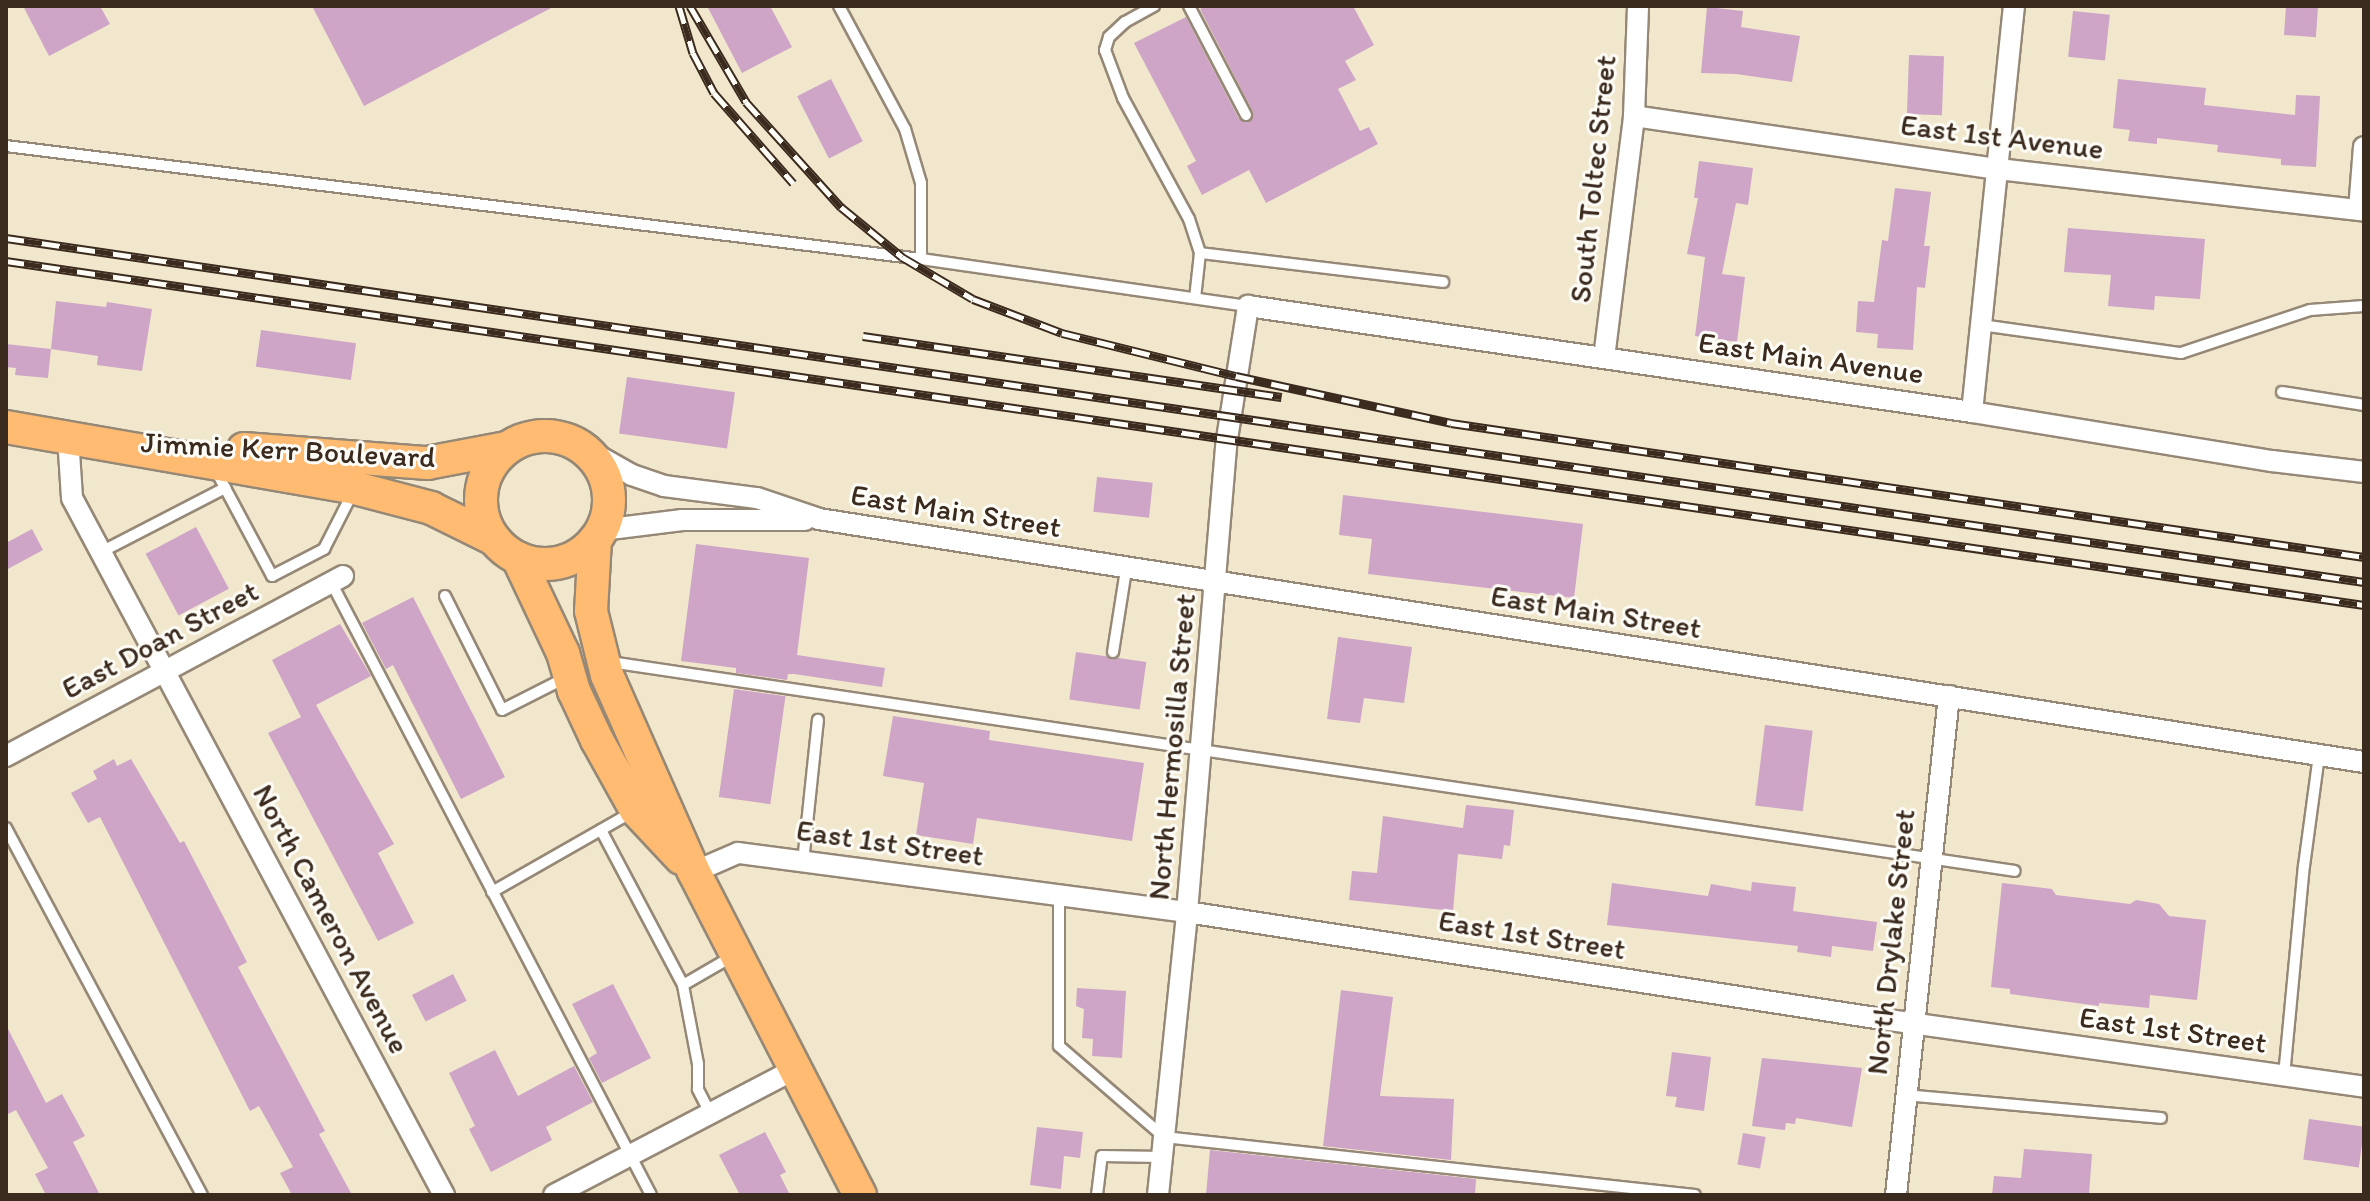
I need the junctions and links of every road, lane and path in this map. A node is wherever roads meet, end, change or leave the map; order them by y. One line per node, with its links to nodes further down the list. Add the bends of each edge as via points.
1 (839, 6): 13 (lane, via 905,129 921,183)
2 (1154, 6): 12 (lane, via 1125,22 1109,37 1105,50 1109,69 1189,219)
3 (1189, 6): 6 (lane)
4 (1638, 6): 7 (street, South Toltec Street)
5 (2014, 6): 10 (street)
6 (1246, 115)
7 (1634, 116): 10 (street, East 1st Avenue); 19 (street, South Toltec Street)
8 (6, 146): 13 (lane)
9 (2364, 147): 11 (street)
10 (1998, 169): 11 (street, East 1st Avenue); 18 (street)
11 (2361, 211)
12 (1200, 253): 14 (lane); 15 (lane)
13 (921, 259): 15 (lane)
14 (1443, 282)
15 (1195, 298): 16 (lane)
16 (1248, 306): 19 (street, East Main Avenue); 36 (street, North Hermosilla Street, via 1227,439)
17 (2364, 306): 18 (lane, via 2310,310 2181,353)
18 (1981, 325): 22 (street)
19 (1604, 358): 22 (street, East Main Avenue)
20 (2282, 392): 21 (lane)
21 (2364, 405)
22 (1972, 412): 27 (street, East Main Avenue)
23 (6, 427): 24 (main road, Jimmie Kerr Boulevard)
24 (68, 436): 26 (main road, Jimmie Kerr Boulevard, via 397,463 427,463); 28 (main road, Jimmie Kerr Boulevard); 33 (street, North Cameron Avenue, via 72,498)
25 (577, 444): 26 (main road, via 541,436); 30 (street, East Main Street, via 632,475 664,486 757,498); 31 (main road, via 596,462 607,485)
26 (507, 448): 32 (main road, via 486,474 481,490 481,507)
27 (2364, 472)
28 (218, 475): 29 (main road, Jimmie Kerr Boulevard); 29 (lane, via 272,576 324,549); 33 (lane)
29 (355, 488): 32 (main road, Jimmie Kerr Boulevard, via 431,508)
30 (819, 519): 31 (street, East Main Street, via 682,520); 34 (street, East Main Street)
31 (598, 535): 32 (main road, via 562,561 533,562); 39 (main road, via 591,611)
32 (506, 548): 41 (main road, via 563,653)
33 (101, 552): 40 (street, North Cameron Avenue)
34 (1126, 570): 36 (street, East Main Street); 38 (lane)
35 (337, 579): 40 (street, East Doan Street); 55 (lane)
36 (1216, 584): 42 (street, East Main Street); 44 (street, North Hermosilla Street)
37 (445, 596): 41 (lane, via 502,710)
38 (1113, 652)
39 (604, 661): 44 (lane); 54 (main road)
40 (165, 672): 46 (street, East Doan Street); 70 (street, North Cameron Avenue)
41 (569, 676): 48 (main road)
42 (1949, 696): 45 (street, East Main Street); 51 (street, North Drylake Street)
43 (818, 720): 52 (lane)
44 (1201, 751): 51 (lane); 57 (street, North Hermosilla Street)
45 (2319, 755): 47 (street, East Main Street); 62 (lane)
46 (6, 756)
47 (2364, 762)
48 (636, 810): 50 (lane); 54 (main road)
49 (6, 828): 69 (lane)
50 (601, 830): 55 (lane); 59 (lane)
51 (1930, 859): 53 (lane); 60 (street, North Drylake Street)
52 (803, 862): 54 (street, East 1st Street, via 738,853); 56 (street, East 1st Street)
53 (2015, 871)
54 (694, 872): 58 (main road)
55 (492, 892): 68 (lane)
56 (1059, 896): 57 (street, East 1st Street); 67 (lane, via 1059,1046)
57 (1187, 912): 60 (street, East 1st Street); 67 (street, North Hermosilla Street)
58 (735, 955): 59 (lane); 61 (main road)
59 (683, 985): 65 (lane, via 698,1089)
60 (1911, 1023): 62 (street, East 1st Street); 64 (street, North Drylake Street)
61 (793, 1070): 65 (street); 73 (main road)
62 (2284, 1076): 63 (street, East 1st Street)
63 (2364, 1087)
64 (1904, 1095): 66 (lane); 77 (street, North Drylake Street)
65 (710, 1113): 68 (street)
66 (2161, 1118)
67 (1163, 1147): 74 (lane, via 1102,1156); 75 (street, North Hermosilla Street); 76 (lane)
68 (630, 1155): 71 (street); 72 (lane)
69 (202, 1195)
70 (444, 1195)
71 (554, 1195)
72 (651, 1195)
73 (860, 1195)
74 (1097, 1195)
75 (1158, 1195)
76 (1695, 1195)
77 (1896, 1195)

